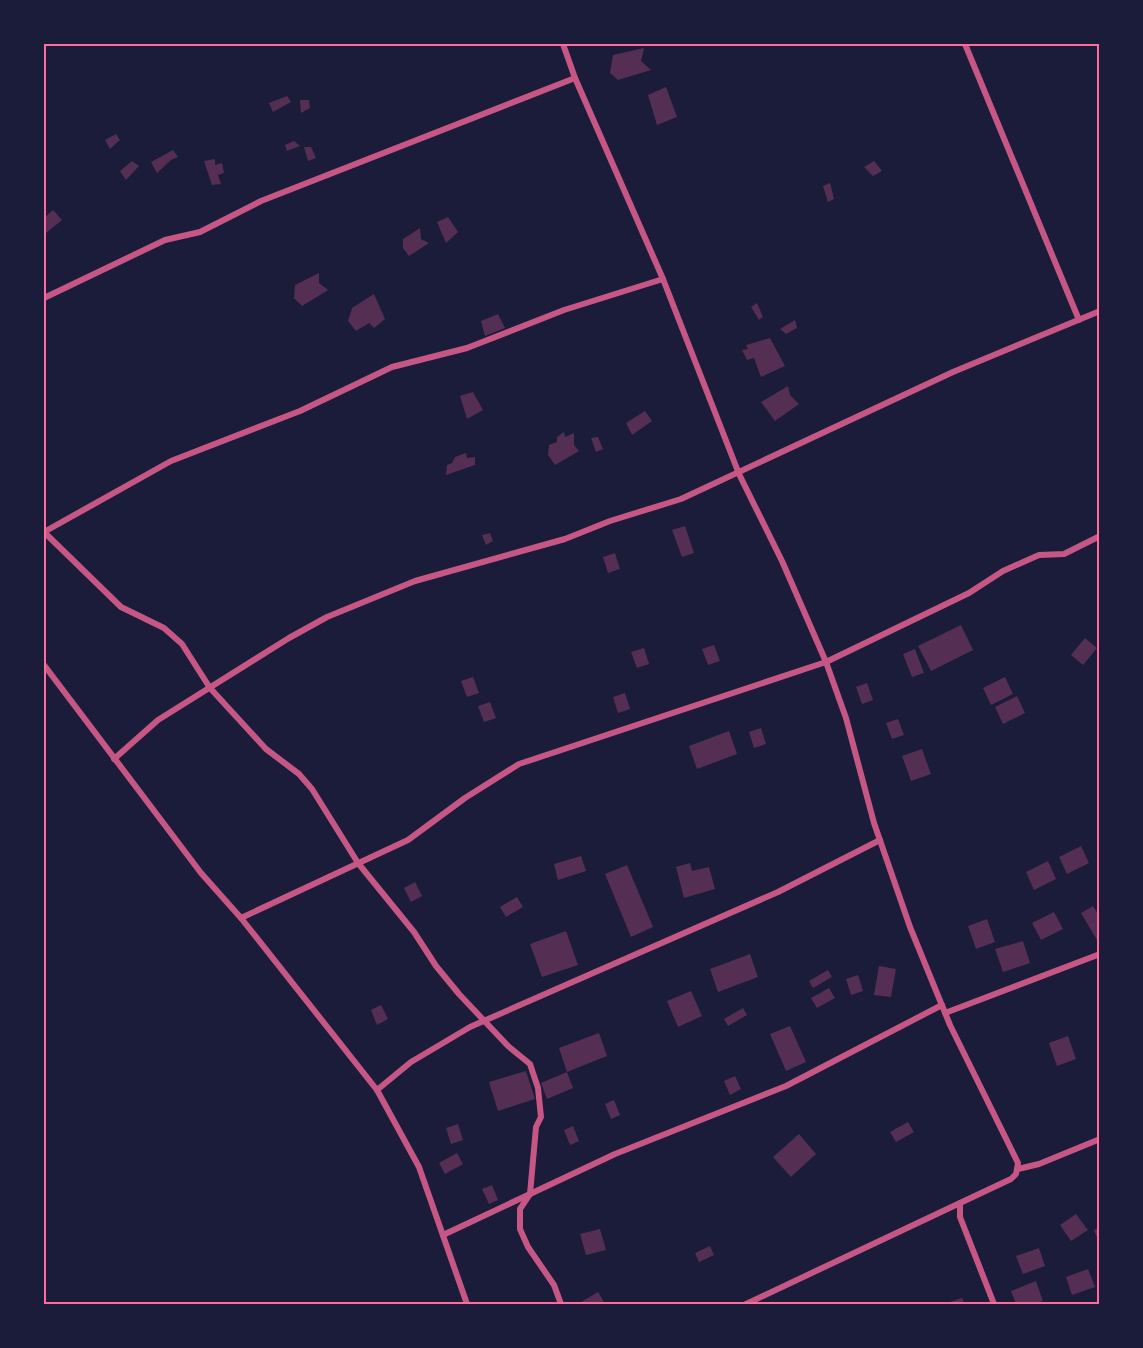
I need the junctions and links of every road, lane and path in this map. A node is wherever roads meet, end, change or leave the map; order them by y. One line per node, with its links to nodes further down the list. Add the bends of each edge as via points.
1 (563, 44): 3 (street)
2 (965, 44): 7 (street)
3 (575, 78): 4 (street); 5 (street, via 261,201 200,232 165,240)
4 (663, 279): 8 (street); 9 (street, via 564,310 467,348 392,367 300,411 171,461)
5 (44, 297)
6 (1100, 311): 7 (street)
7 (1079, 320): 8 (street, via 953,372)
8 (739, 474): 11 (street); 13 (street, via 681,499 566,539 388,590 289,638)
9 (44, 532): 13 (street, via 121,607 164,628 182,644)
10 (1100, 536): 11 (street, via 1064,555 1039,555 1003,571 969,593)
11 (826, 662): 15 (street); 16 (street, via 519,764 408,840)
12 (44, 665): 14 (street)
13 (210, 688): 14 (street, via 147,727); 16 (street, via 266,749 306,781)
14 (114, 759): 17 (street, via 201,873)
15 (880, 840): 19 (street); 21 (street, via 778,892)
16 (358, 863): 17 (street); 21 (street, via 459,994)
17 (241, 918): 22 (street)
18 (1100, 954): 20 (street)
19 (942, 1005): 20 (street); 25 (street, via 786,1086 666,1132)
20 (945, 1013): 24 (street)
21 (485, 1020): 22 (street, via 411,1062); 25 (street, via 530,1064 538,1088 541,1117 536,1127)
22 (377, 1090): 27 (street, via 419,1167)
23 (1100, 1139): 24 (street)
24 (1018, 1169): 26 (street, via 1011,1179)
25 (530, 1194): 27 (street); 29 (street, via 520,1209 520,1229 554,1285)
26 (960, 1203): 30 (street); 31 (street, via 960,1217)
27 (443, 1235): 28 (street)
28 (467, 1305)
29 (561, 1305)
30 (746, 1305)
31 (994, 1305)

